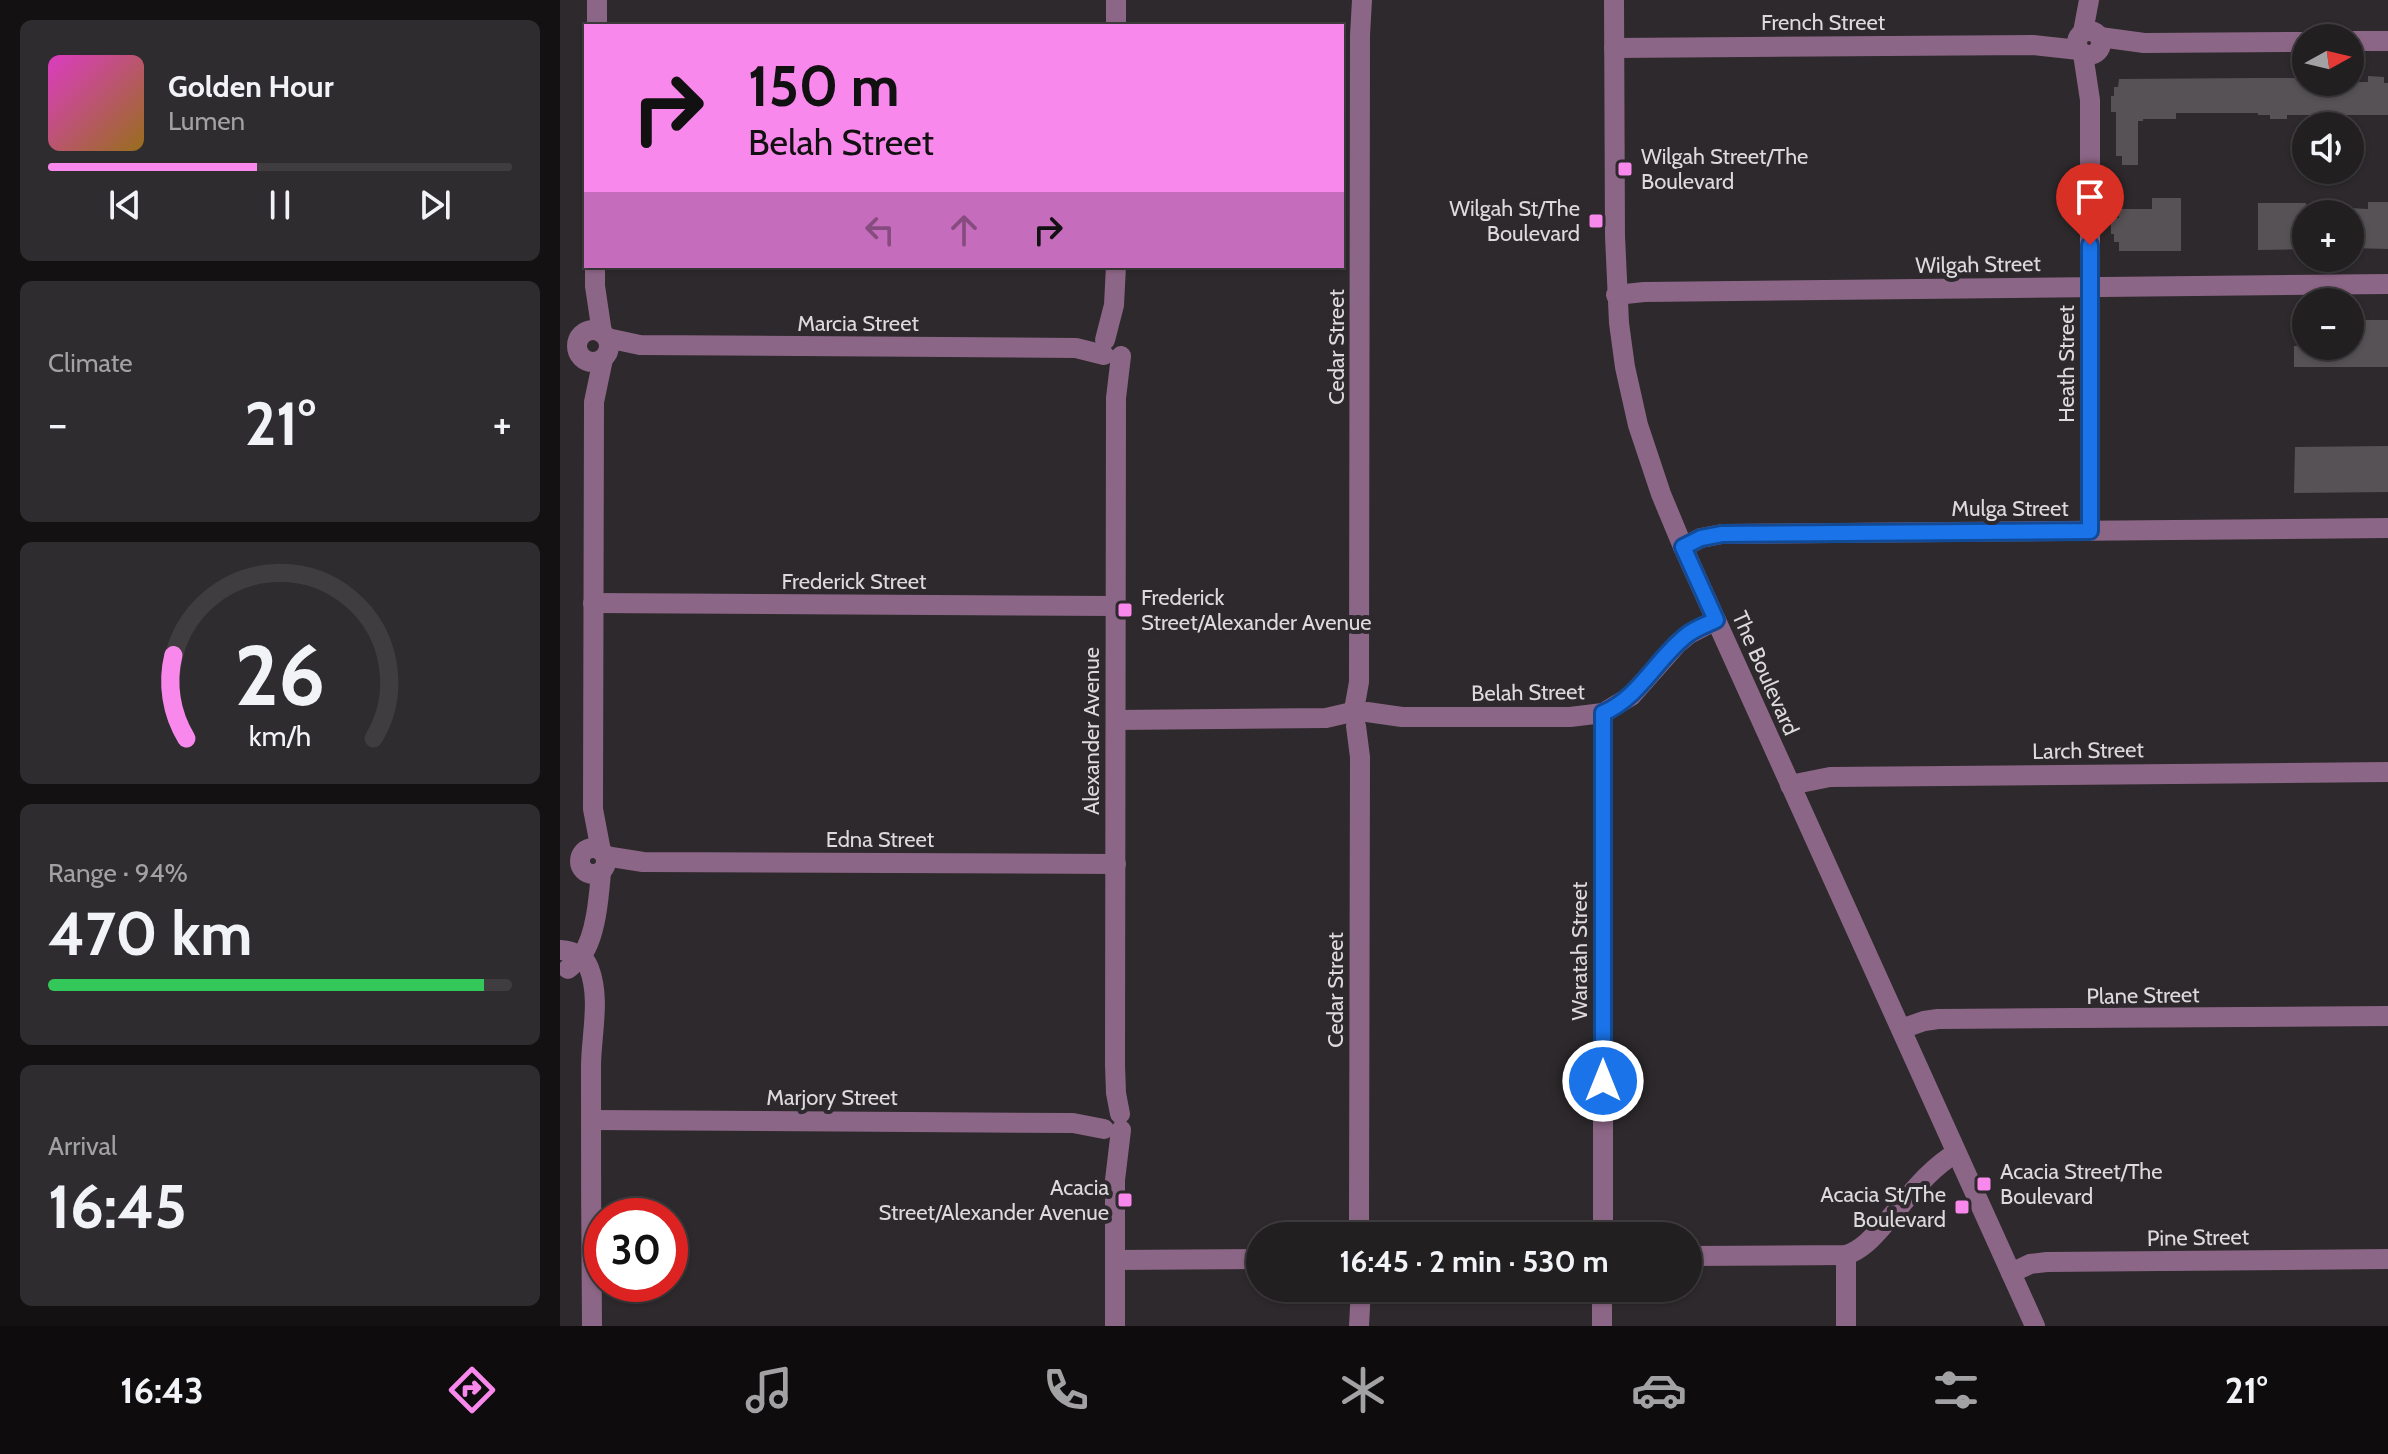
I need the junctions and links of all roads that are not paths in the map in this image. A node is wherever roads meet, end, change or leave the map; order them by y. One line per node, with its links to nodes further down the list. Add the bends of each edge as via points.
1 (597, 0): 6 (street)
2 (1116, 0): 7 (street)
3 (1614, 0): 12 (street, The Boulevard)
4 (2090, 0): 11 (street, Heath Street)
5 (1360, 4): 27 (street, Cedar Street)
6 (597, 24)
7 (1116, 24)
8 (2364, 41): 9 (street)
9 (2388, 41)
10 (2292, 42): 11 (street, French Street)
11 (2089, 43): 12 (street, French Street); 16 (street, Heath Street)
12 (1614, 48): 17 (street, The Boulevard)
13 (1116, 268): 19 (street, Alexander Avenue)
14 (595, 276): 18 (street)
15 (2388, 284): 16 (street, Wilgah Street)
16 (2090, 287): 17 (street, Wilgah Street); 21 (street, Heath Street)
17 (1616, 295): 22 (street, The Boulevard, via 1638,425)
18 (598, 346): 19 (street, Marcia Street); 23 (street)
19 (1110, 348): 24 (street, Alexander Avenue, via 1116,398)
20 (2388, 528): 21 (street, Mulga Street)
21 (2090, 531): 22 (street, Mulga Street, via 1722,534)
22 (1683, 547): 25 (street, The Boulevard)
23 (593, 603): 24 (street, Frederick Street); 31 (street)
24 (1115, 606): 28 (street, Alexander Avenue)
25 (1716, 620): 26 (street, Belah Street, via 1689,634 1631,696); 30 (street, The Boulevard)
26 (1603, 713): 27 (street, Belah Street); 40 (street, Waratah Street)
27 (1360, 718): 28 (street, Belah Street); 39 (street, Cedar Street)
28 (1116, 720): 32 (street, Alexander Avenue)
29 (2388, 772): 30 (street, Larch Street, via 1830,777)
30 (1790, 785): 35 (street, The Boulevard)
31 (597, 862): 32 (street, Edna Street); 33 (street)
32 (1116, 864): 37 (street, Alexander Avenue)
33 (568, 958): 36 (street, via 583,994)
34 (2388, 1016): 35 (street, Plane Street, via 1938,1019)
35 (1901, 1029): 38 (street, The Boulevard)
36 (591, 1120): 37 (street, Marjory Street); 49 (street)
37 (1110, 1123): 45 (street, Alexander Avenue)
38 (1956, 1153): 41 (street, via 1928,1175 1864,1245); 46 (street, The Boulevard)
39 (1359, 1222)
40 (1603, 1222)
41 (1846, 1255): 42 (street); 53 (street)
42 (1702, 1256)
43 (1246, 1259): 45 (street)
44 (2388, 1259): 46 (street, Pine Street, via 2047,1262)
45 (1115, 1260): 50 (street, Alexander Avenue)
46 (2011, 1273): 54 (street, The Boulevard)
47 (1359, 1302): 51 (street)
48 (1602, 1302): 52 (street)
49 (592, 1326)
50 (1115, 1326)
51 (1359, 1326)
52 (1602, 1326)
53 (1846, 1326)
54 (2035, 1326)

